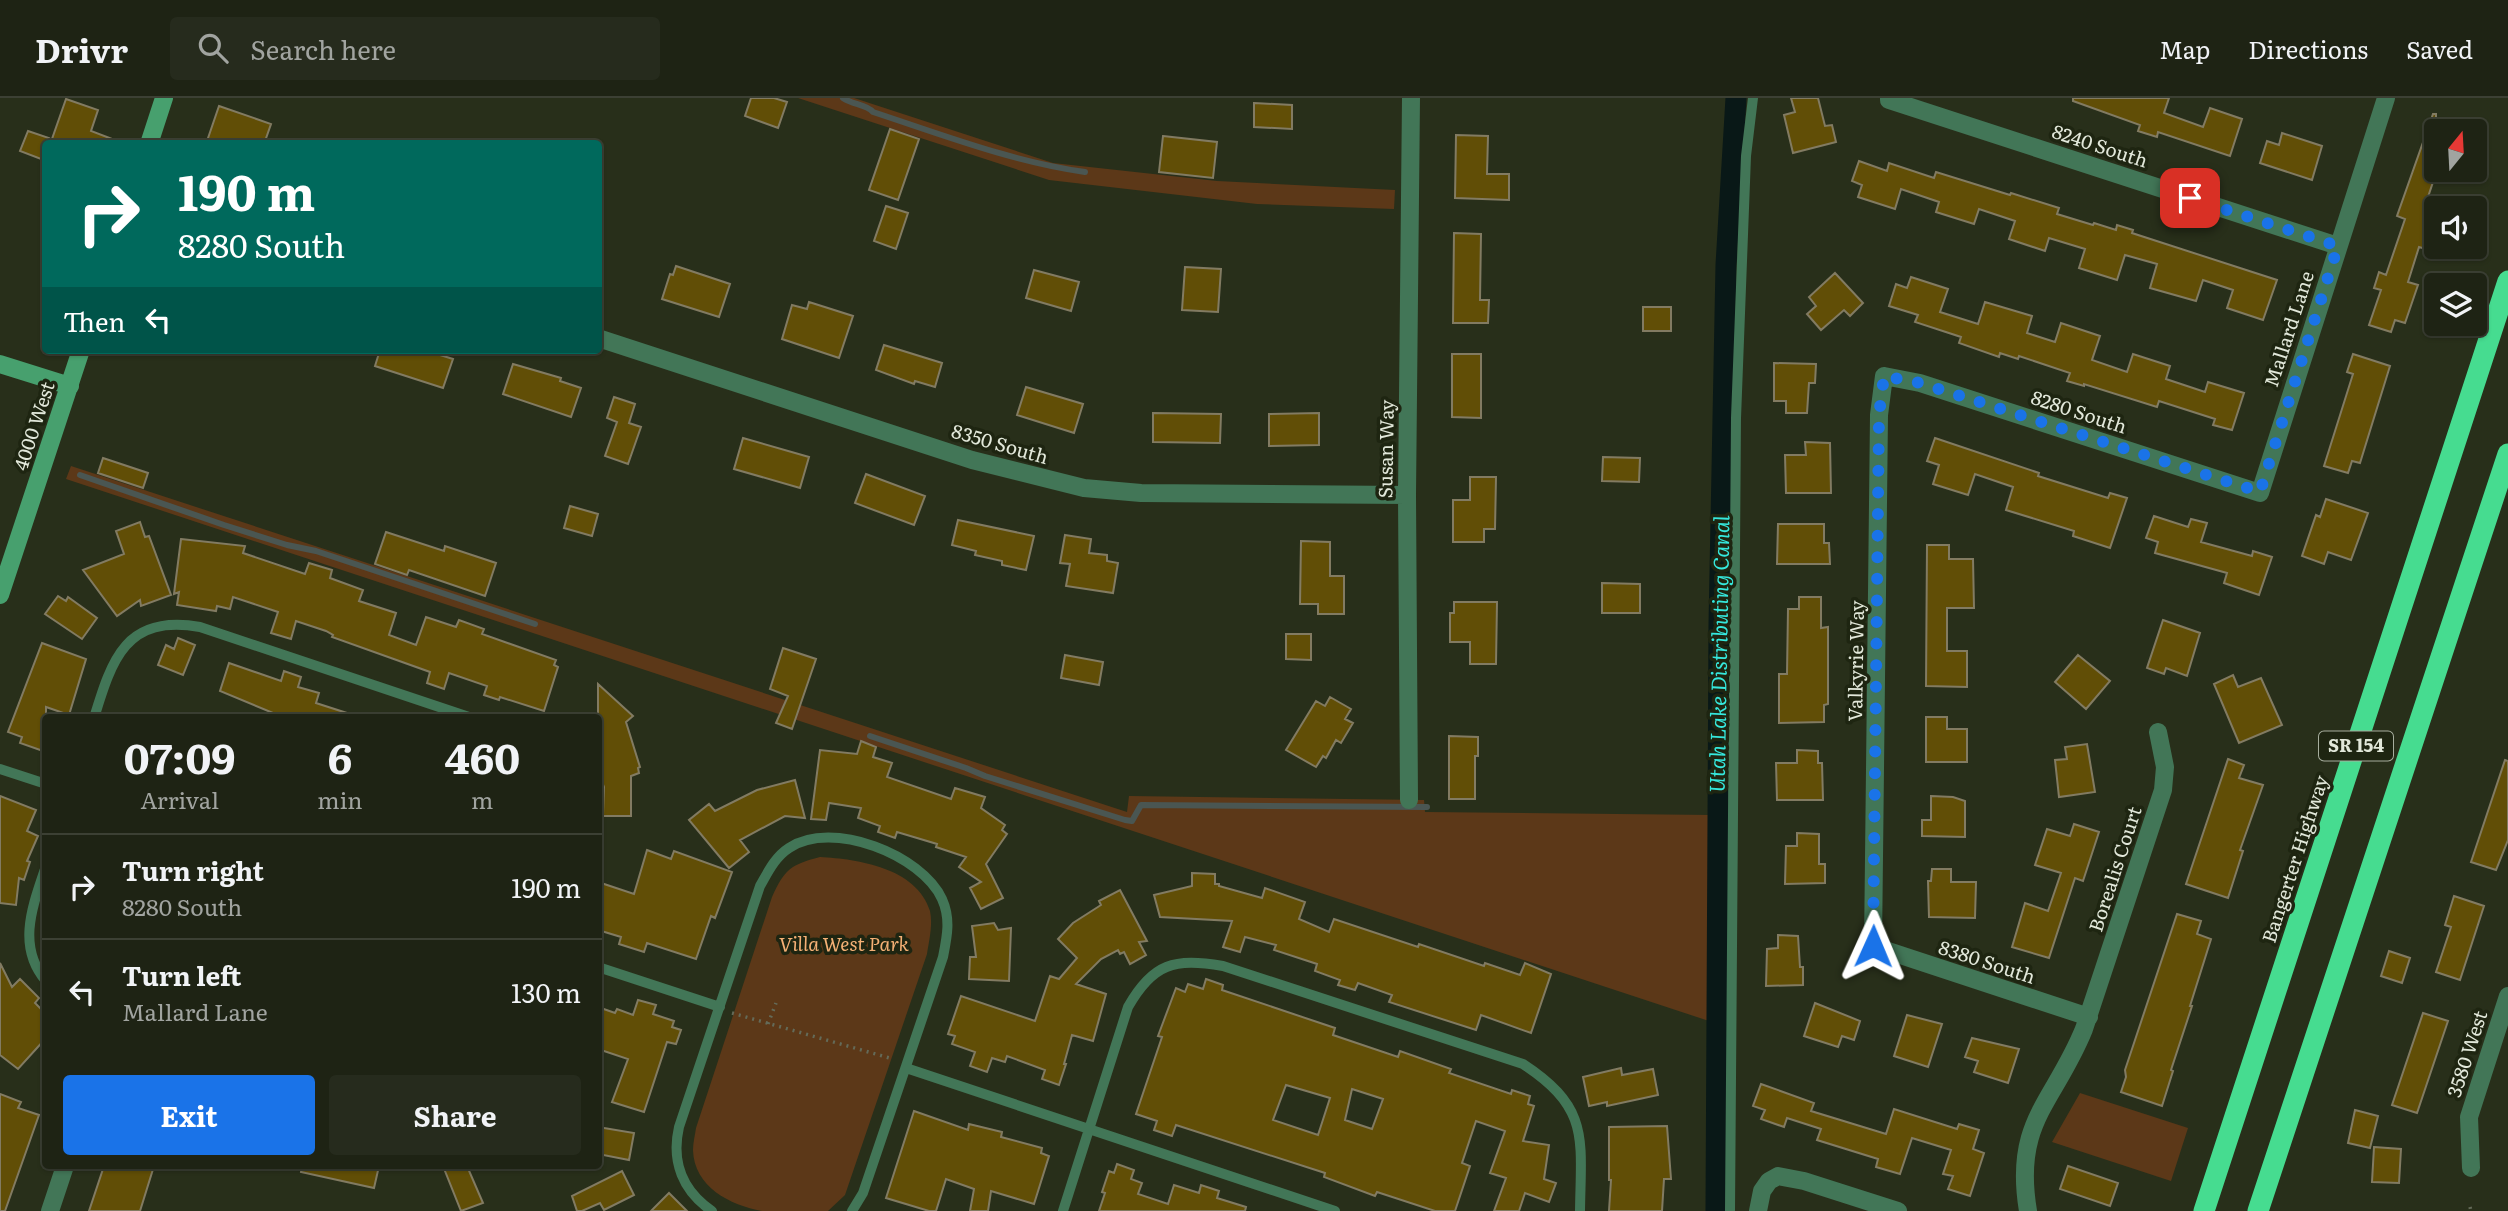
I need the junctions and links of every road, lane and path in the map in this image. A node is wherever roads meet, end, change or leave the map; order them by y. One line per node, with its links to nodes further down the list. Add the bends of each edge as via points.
1 (164, 98): 6 (main road)
2 (1411, 98): 16 (street, Susan Way)
3 (1752, 98): 43 (lane, via 1736,418)
4 (2386, 98): 7 (street, Mallard Lane)
5 (1889, 99): 7 (street, 8240 South)
6 (150, 140)
7 (2338, 246): 15 (street, Mallard Lane)
8 (2508, 281): 47 (highway, Bangerter Highway / SR 154)
9 (602, 339): 16 (street, 8350 South, via 972,460 1084,488 1141,493)
10 (80, 354): 13 (main road, 4000 West)
11 (0, 364): 13 (main road)
12 (1884, 376): 15 (street, 8280 South, via 1920,383); 25 (street, Valkyrie Way, via 1879,415)
13 (69, 386): 17 (main road, 4000 West)
14 (2508, 454): 48 (highway, SR 154)
15 (2260, 492)
16 (1406, 495): 23 (street, Susan Way)
17 (0, 595)
18 (95, 714): 19 (lane, via 120,651 135,637 169,624 200,627)
19 (460, 714)
20 (2158, 732): 31 (street, Borealis Court, via 2165,782)
21 (0, 769): 22 (lane)
22 (42, 783)
23 (1409, 800)
24 (42, 878): 27 (lane, via 28,935 30,955)
25 (1873, 946): 31 (street, 8380 South)
26 (602, 968): 30 (lane)
27 (42, 976)
28 (2508, 996): 35 (street, 3580 West, via 2469,1117)
29 (776, 1003): 32 (path)
30 (720, 1007): 32 (path); 33 (lane, via 760,886 772,864 787,849 807,841 828,838 870,845 903,858 925,874 948,916 943,957); 38 (lane, via 676,1140 680,1172)
31 (2089, 1017): 46 (street, Borealis Court, via 2029,1136 2024,1168)
32 (768, 1024): 33 (path, via 890,1057)
33 (906, 1068): 34 (lane); 39 (lane, via 863,1193)
34 (1089, 1129): 40 (lane); 41 (lane); 42 (lane, via 1128,1007 1141,984 1156,971 1178,963 1223,966 1523,1063 1556,1090 1578,1124)
35 (2472, 1168)
36 (64, 1169): 37 (street)
37 (50, 1211)
38 (712, 1211)
39 (852, 1211)
40 (1063, 1211)
41 (1335, 1211)
42 (1580, 1211)
43 (1730, 1211)
44 (1758, 1211): 45 (street, via 1762,1191 1778,1176)
45 (1898, 1211)
46 (2028, 1211)
47 (2204, 1211)
48 (2258, 1211)

